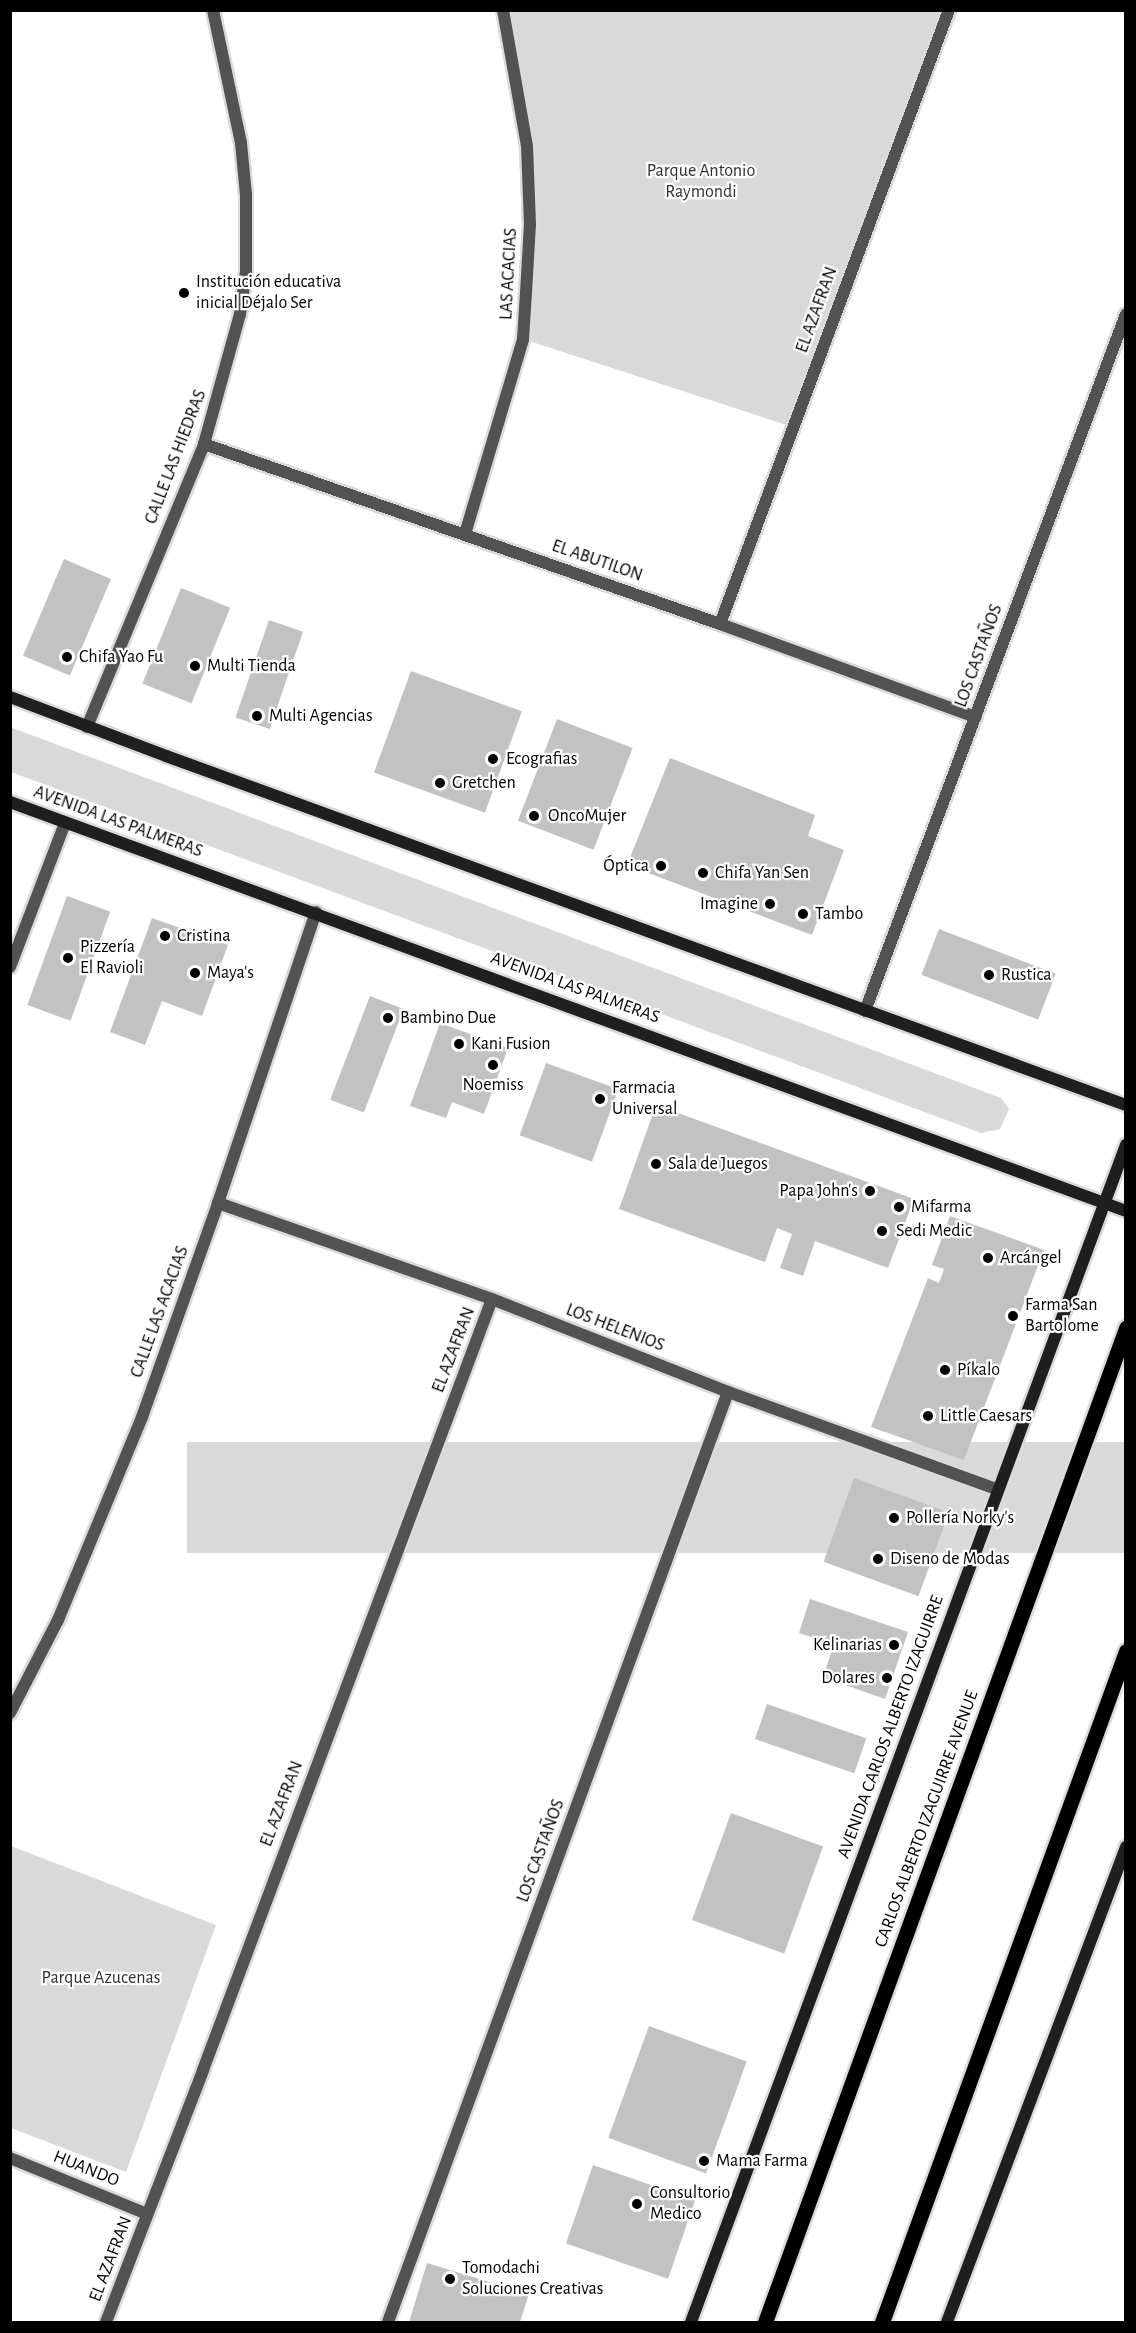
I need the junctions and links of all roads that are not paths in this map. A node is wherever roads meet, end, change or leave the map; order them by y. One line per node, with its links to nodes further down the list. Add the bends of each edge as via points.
1 (213, 10): 5 (street, CALLE LAS HIEDRAS, via 241,143 248,237 240,314)
2 (503, 10): 6 (street, LAS ACACIAS, via 527,146 530,224 523,339)
3 (949, 10): 7 (street, EL AZAFRAN)
4 (1125, 314): 9 (street, LOS CASTAÑOS)
5 (204, 444): 6 (street, EL ABUTILON); 10 (street, CALLE LAS HIEDRAS)
6 (465, 534): 7 (street, EL ABUTILON)
7 (720, 624): 9 (street, EL ABUTILON)
8 (10, 697): 10 (main road)
9 (976, 717): 15 (street, LOS CASTAÑOS)
10 (87, 727): 15 (main road)
11 (10, 802): 12 (main road, AVENIDA LAS PALMERAS)
12 (65, 823): 13 (main road, AVENIDA LAS PALMERAS); 14 (street)
13 (316, 912): 18 (street, CALLE LAS ACACIAS); 19 (main road, AVENIDA LAS PALMERAS)
14 (10, 967)
15 (865, 1011): 16 (main road)
16 (1125, 1105)
17 (1125, 1145): 19 (main road, AVENIDA CARLOS ALBERTO IZAGUIRRE)
18 (218, 1203): 21 (street, LOS HELENIOS); 26 (street, CALLE LAS ACACIAS, via 142,1417 58,1620)
19 (1104, 1203): 20 (main road, AVENIDA LAS PALMERAS); 24 (main road, AVENIDA CARLOS ALBERTO IZAGUIRRE)
20 (1125, 1211)
21 (492, 1299): 23 (street, LOS HELENIOS); 29 (street, EL AZAFRAN)
22 (1125, 1328): 33 (main road, CARLOS ALBERTO IZAGUIRRE AVENUE)
23 (728, 1392): 24 (street, LOS HELENIOS); 31 (street, LOS CASTAÑOS)
24 (998, 1490): 32 (main road, AVENIDA CARLOS ALBERTO IZAGUIRRE)
25 (1125, 1651): 34 (main road)
26 (10, 1713)
27 (1125, 1847): 35 (main road)
28 (10, 2158): 29 (street, HUANDO)
29 (147, 2214): 30 (street, EL AZAFRAN)
30 (106, 2322)
31 (388, 2322)
32 (691, 2322)
33 (765, 2322)
34 (882, 2322)
35 (947, 2322)

